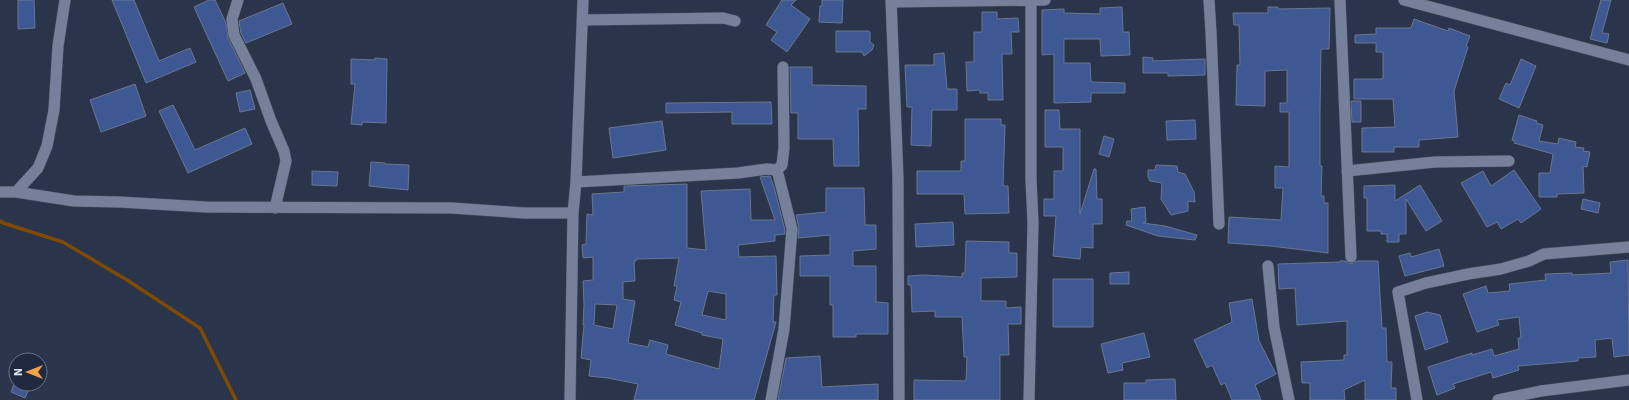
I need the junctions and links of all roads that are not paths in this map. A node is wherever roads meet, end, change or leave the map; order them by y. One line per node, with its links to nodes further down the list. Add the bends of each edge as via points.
1 (65, 0): 19 (street, via 58,46 54,110 47,146 38,168)
2 (238, 0): 20 (street, via 232,19 234,36 256,79 286,161)
3 (583, 0): 10 (street)
4 (1045, 0): 9 (street)
5 (1209, 0): 22 (street)
6 (1340, 0): 16 (street)
7 (1404, 0): 12 (street)
8 (891, 1): 9 (street); 30 (street, via 898,178)
9 (1031, 1): 31 (street, via 1030,180 1033,223)
10 (582, 20): 11 (street, via 723,18); 17 (street)
11 (735, 21)
12 (1629, 60)
13 (783, 67): 15 (street, via 784,148 782,164)
14 (1509, 161): 16 (street, via 1435,162)
15 (777, 170): 17 (street); 29 (street, via 792,229 784,329)
16 (1348, 171): 24 (street)
17 (576, 182): 21 (street)
18 (0, 192): 19 (street)
19 (16, 192): 20 (street, via 74,201)
20 (275, 208): 21 (street, via 452,208 524,213)
21 (573, 213): 28 (street)
22 (1219, 224)
23 (1629, 247): 33 (street, via 1544,254 1501,269 1426,283 1398,292)
24 (1351, 257)
25 (1268, 266): 32 (street, via 1274,326)
26 (1629, 380): 27 (street)
27 (1542, 395): 34 (street)
28 (570, 400)
29 (771, 400)
30 (899, 400)
31 (1029, 400)
32 (1289, 400)
33 (1417, 400)
34 (1498, 400)

